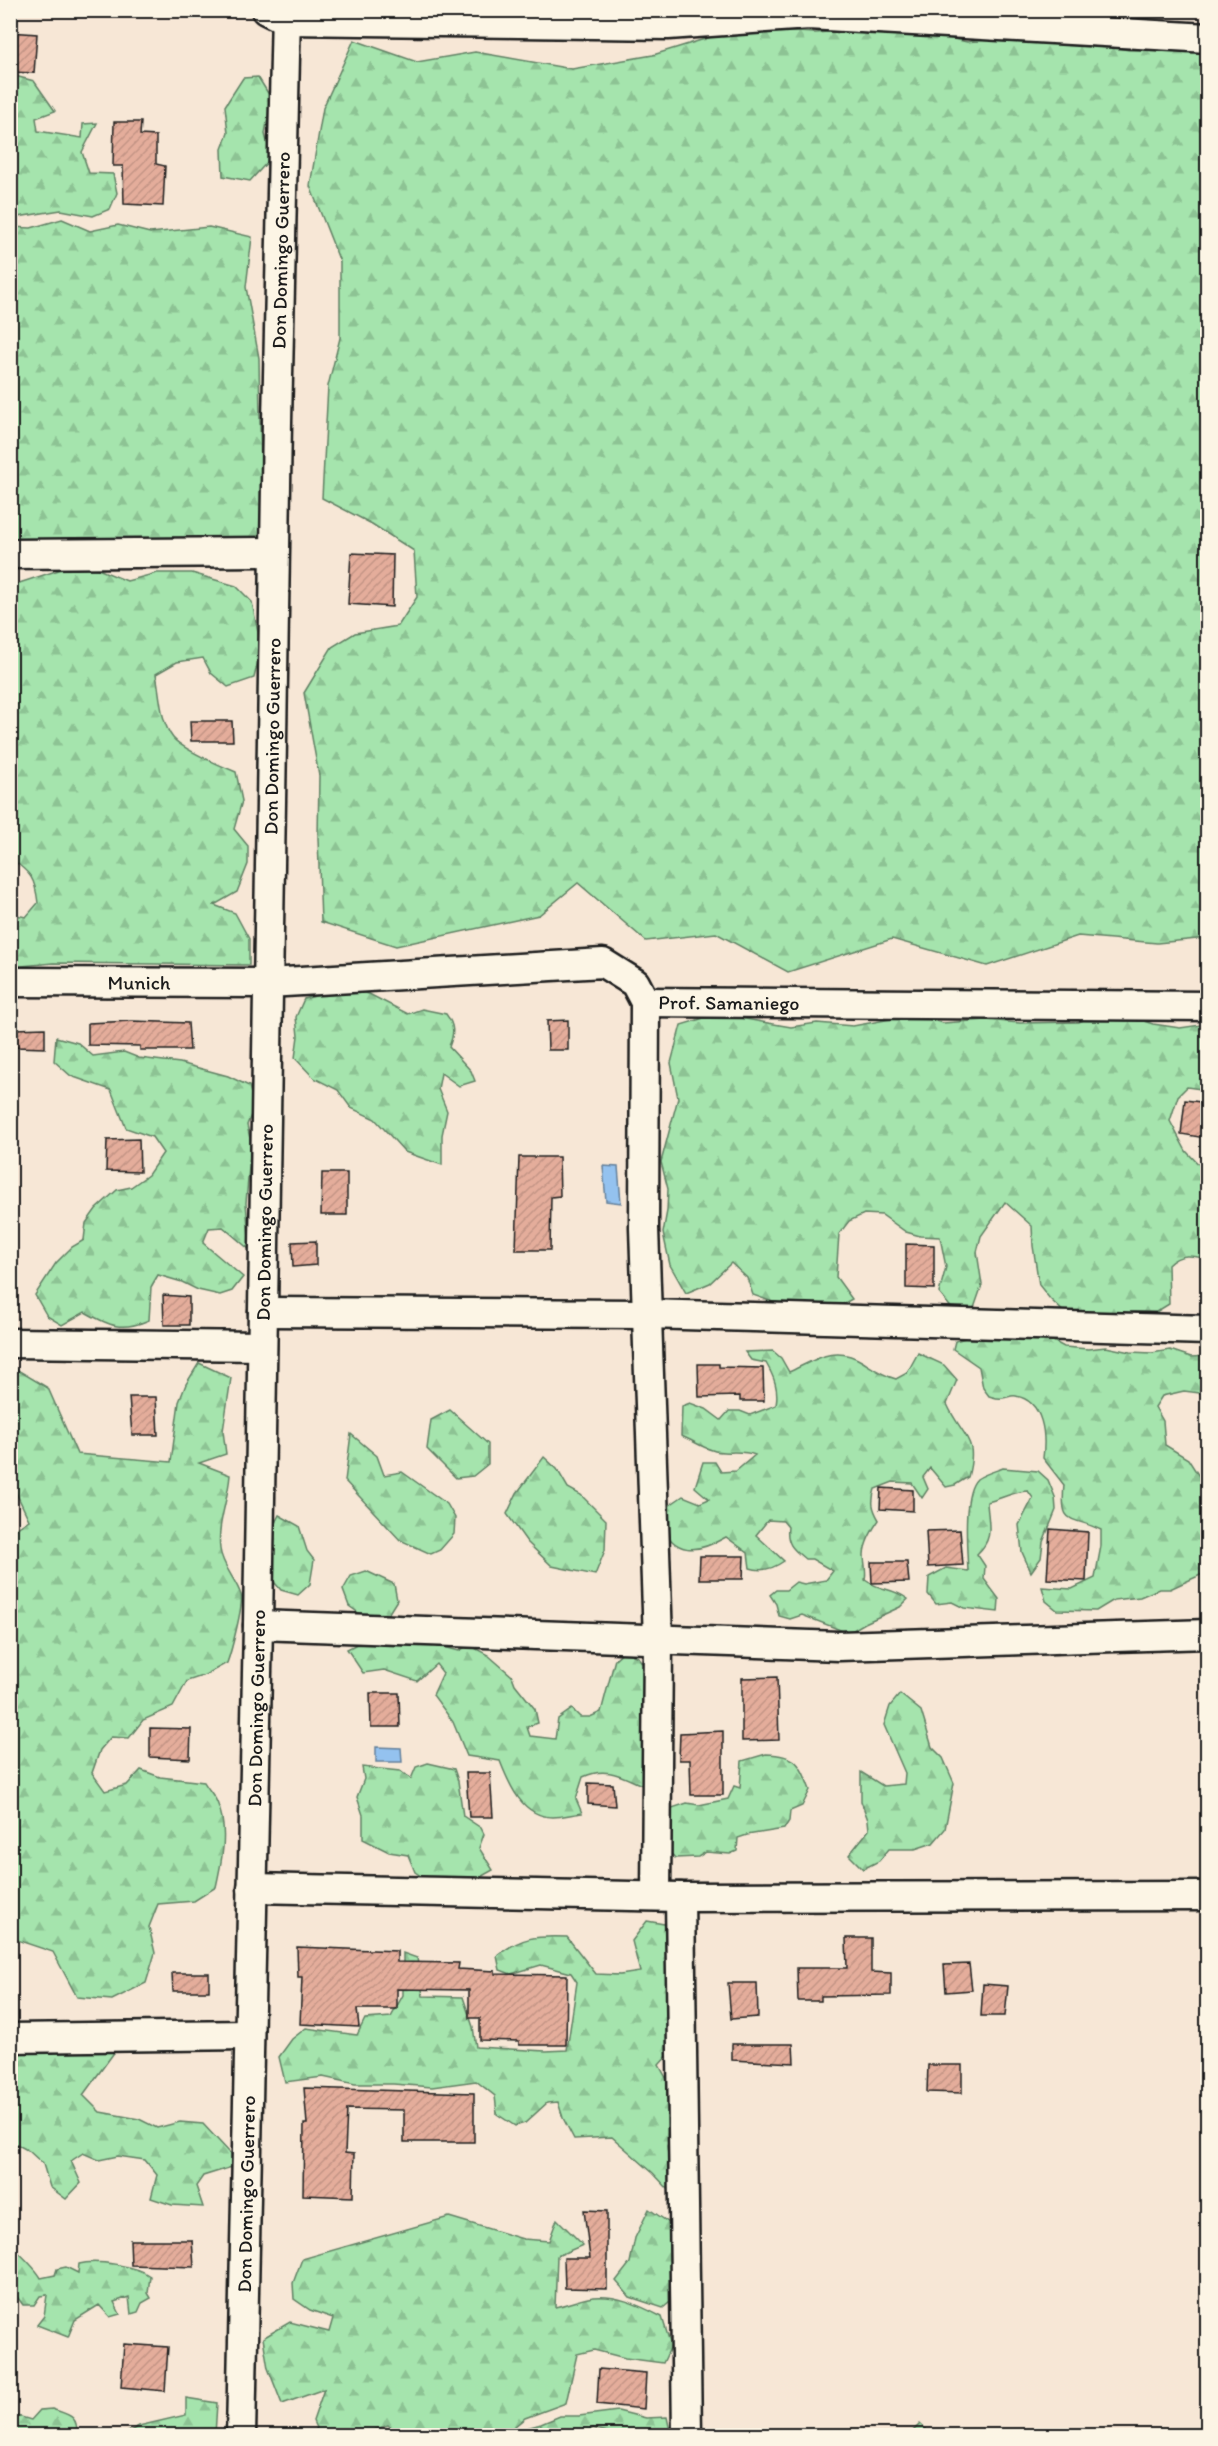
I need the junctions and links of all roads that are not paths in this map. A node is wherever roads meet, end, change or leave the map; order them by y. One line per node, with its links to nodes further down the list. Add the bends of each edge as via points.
1 (280, 14): 2 (street, via 668,25 809,15); 3 (street, Don Domingo Guerrero)
2 (1208, 38)
3 (274, 552): 4 (street); 6 (street, Don Domingo Guerrero)
4 (10, 554)
5 (10, 982): 6 (street, Munich)
6 (268, 983): 7 (street, Prof. Samaniego, via 603,963 634,983); 9 (street, Don Domingo Guerrero)
7 (645, 1002): 8 (street, Prof. Samaniego); 10 (street)
8 (1208, 1005)
9 (263, 1312): 10 (street); 13 (street, Don Domingo Guerrero)
10 (647, 1314): 11 (street); 16 (street)
11 (1208, 1330)
12 (10, 1343): 13 (street)
13 (262, 1346): 14 (street, Don Domingo Guerrero)
14 (258, 1625): 16 (street); 17 (street, Don Domingo Guerrero)
15 (1208, 1634): 16 (street, via 839,1646)
16 (658, 1640): 19 (street)
17 (252, 1888): 19 (street); 20 (street, Don Domingo Guerrero)
18 (1208, 1896): 19 (street)
19 (668, 1897): 23 (street)
20 (249, 2035): 21 (street); 22 (street, Don Domingo Guerrero)
21 (10, 2038)
22 (242, 2436)
23 (687, 2436)

